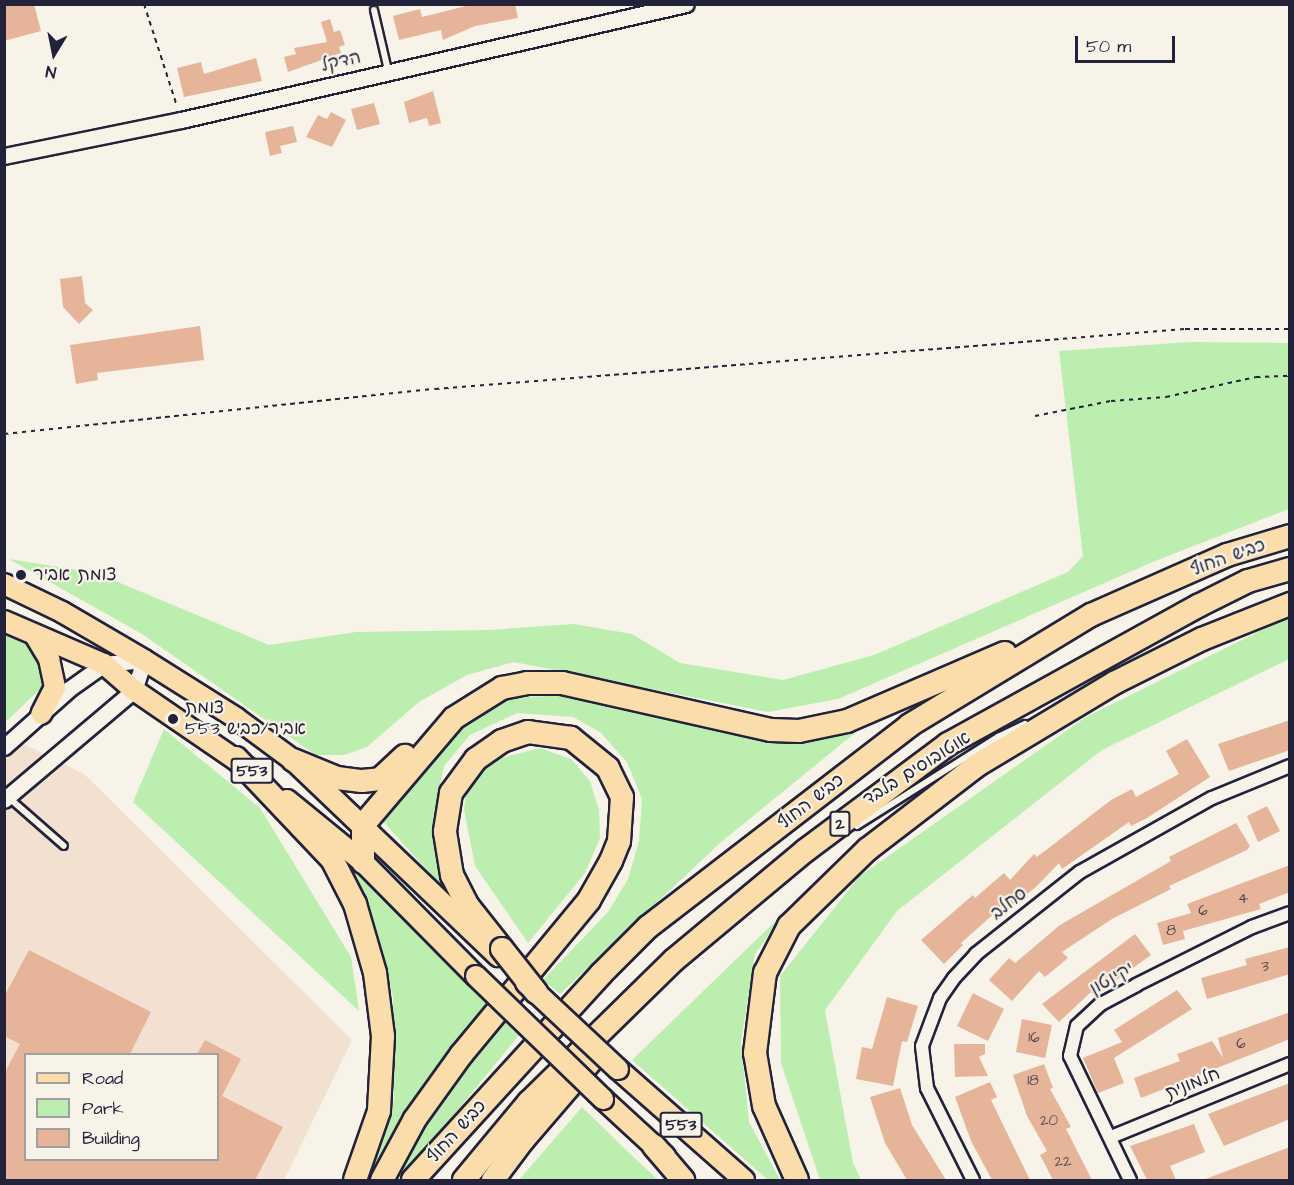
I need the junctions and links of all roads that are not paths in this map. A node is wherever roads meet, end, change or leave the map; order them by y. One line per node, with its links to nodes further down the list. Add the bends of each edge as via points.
1 (686, 4): 3 (street, הדקל)
2 (374, 10): 3 (lane)
3 (388, 71): 4 (street, הדקל, via 181,120)
4 (4, 156)
5 (1290, 536): 9 (highway, כביש החוף / 2, via 1227,555)
6 (1290, 570): 31 (highway, כביש החוף / 2, via 1248,581 1198,606 948,744 806,850)
7 (4, 584): 12 (main road, 553, via 62,612)
8 (1290, 604): 14 (highway, via 1202,639)
9 (1091, 615): 16 (highway, via 825,728 771,730); 41 (highway, כביש החוף / 2, via 910,725 648,927)
10 (4, 621): 11 (main road, 553)
11 (21, 633): 13 (main road, 553); 17 (main road, via 49,660 55,687)
12 (144, 660): 13 (street); 15 (street); 23 (main road, 553, via 236,718)
13 (104, 664): 15 (main road, 553); 17 (street)
14 (1114, 683): 18 (lane); 47 (highway, via 976,766 944,790 831,883 783,935 765,973 755,1053 764,1106)
15 (134, 690): 22 (main road, 553); 25 (street)
16 (599, 690): 23 (highway, via 542,677 509,678 478,690 434,724 380,779 337,778); 26 (highway, via 527,683 502,688 479,701 453,718)
17 (41, 714): 20 (street)
18 (1041, 717)
19 (1030, 722): 27 (lane, אוטובוסים בלבד, via 998,736)
20 (12, 735): 21 (street)
21 (4, 747)
22 (236, 758): 30 (main road, 553); 39 (highway, via 332,860 355,904 375,973 383,1036 379,1111)
23 (293, 760): 26 (main road, 553)
24 (1289, 768): 48 (street, סחלב, via 1212,798 1080,872 976,954 954,978 940,998 922,1046 927,1088)
25 (6, 799): 28 (lane)
26 (363, 825): 30 (highway); 33 (main road, 553)
27 (845, 833)
28 (64, 846)
29 (826, 847): 31 (lane)
30 (363, 862): 38 (main road, 553, bridge)
31 (747, 900): 34 (highway, כביש החוף / 2)
32 (1290, 913): 37 (street, יקינטון, via 1252,927 1136,985 1101,1004 1077,1026 1070,1056)
33 (501, 954): 35 (highway, bridge); 40 (highway, via 452,875 445,832 451,792 476,759 502,741 528,732 571,738 608,768 622,797 619,841 611,861 589,900 454,1064 415,1119)
34 (674, 960): 42 (highway, כביש החוף / 2, via 529,1102); 43 (highway)
35 (536, 992): 46 (main road, 553, bridge)
36 (1290, 1064): 37 (street, חלמונית)
37 (1111, 1137): 49 (street, יקינטון)
38 (654, 1146): 44 (highway); 45 (main road, 553)
39 (355, 1180)
40 (382, 1180)
41 (413, 1180)
42 (464, 1180)
43 (493, 1180)
44 (683, 1180)
45 (692, 1180)
46 (744, 1180)
47 (797, 1180)
48 (973, 1180)
49 (1130, 1180)

